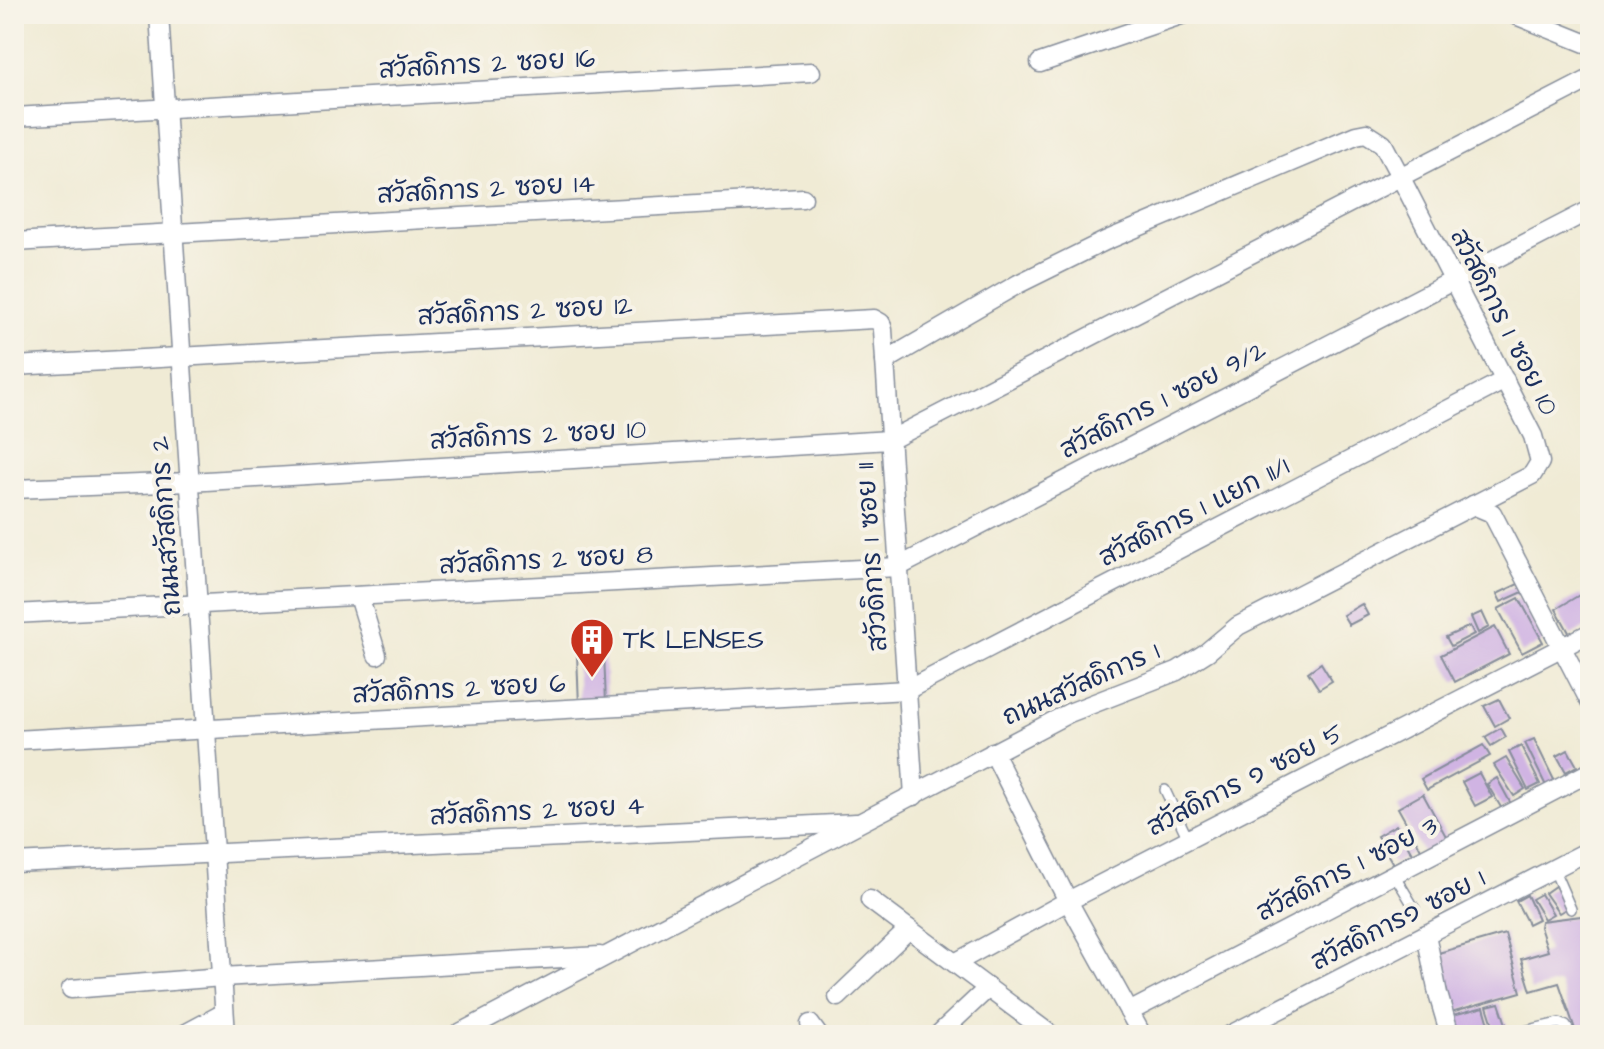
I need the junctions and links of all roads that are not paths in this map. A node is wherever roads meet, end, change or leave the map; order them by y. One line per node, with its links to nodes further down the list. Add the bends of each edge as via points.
1 (159, 14): 8 (street, ถนนสวัสดิการ 2)
2 (1184, 14): 5 (street)
3 (1513, 14): 4 (street)
4 (1590, 45)
5 (1040, 63)
6 (811, 72): 8 (street, สวัสดิการ 2 ซอย 16)
7 (1590, 79): 10 (street)
8 (165, 108): 9 (street, สวัสดิการ 2 ซอย 16); 13 (street, ถนนสวัสดิการ 2)
9 (14, 117)
10 (1400, 176): 15 (street, สวัสดิการ 1 ซอย 10); 18 (street, สวัสดิการ 1 ซอย 10, via 1383,144 1366,133 1356,135 1105,241); 21 (street)
11 (803, 198): 13 (street, สวัสดิการ 2 ซอย 14)
12 (1590, 210): 15 (street, สวัสดิการ 1 ซอย 9/2)
13 (172, 232): 14 (street, สวัสดิการ 2 ซอย 14); 17 (street, ถนนสวัสดิการ 2)
14 (14, 242)
15 (1453, 279): 20 (street, สวัสดิการ 1 ซอย 10); 25 (street, สวัสดิการ 1 ซอย 9/2)
16 (874, 319): 17 (street, สวัสดิการ 2 ซอย 12); 18 (street, สวัวดิการ 1 ซอย 11, via 881,323)
17 (180, 357): 19 (street, สวัสดิการ 2 ซอย 12); 22 (street, ถนนสวัสดิการ 2)
18 (885, 361): 21 (street, สวัวดิการ 1 ซอย 11)
19 (14, 366)
20 (1505, 380): 24 (street, สวัสดิการ 1 ซอย 10, via 1540,462 1532,475); 32 (street, สวัสดิการ 1 แยก 11/1)
21 (890, 440): 22 (street, สวัสดิการ 2 ซอย 10); 25 (street, สวัวดิการ 1 ซอย 11)
22 (189, 482): 23 (street, สวัสดิการ 2 ซอย 10); 27 (street, ถนนสวัสดิการ 2)
23 (14, 489)
24 (1473, 505): 30 (street, via 1492,513); 36 (street, ถนนสวัสดิการ 1, via 1278,603 1177,671 1069,713)
25 (898, 567): 26 (street, สวัสดิการ 2 ซอย 8); 32 (street, สวัวดิการ 1 ซอย 11)
26 (359, 596): 27 (street, สวัสดิการ 2 ซอย 8); 31 (street)
27 (197, 605): 28 (street, สวัสดิการ 2 ซอย 8); 34 (street, ถนนสวัสดิการ 2)
28 (14, 614)
29 (1590, 633): 30 (street, สวัสดิการ ๑ ซอย 5)
30 (1561, 647): 33 (street); 41 (street, สวัสดิการ ๑ ซอย 5)
31 (377, 655)
32 (907, 690): 34 (street, สวัสดิการ 2 ซอย 6); 39 (street, สวัวดิการ 1 ซอย 11)
33 (1590, 702)
34 (206, 729): 35 (street, สวัสดิการ 2 ซอย 6); 43 (street, ถนนสวัสดิการ 2)
35 (14, 740)
36 (993, 752): 39 (street, ถนนสวัสดิการ 1); 48 (street)
37 (1590, 772): 46 (street, สวัสดิการ 1 ซอย 3)
38 (1165, 790): 41 (lane)
39 (914, 796): 40 (street, ถนนสวัสดิการ 1)
40 (862, 823): 43 (street, สวัสดิการ 2 ซอย 4); 53 (street, ถนนสวัสดิการ 1)
41 (1188, 839): 48 (street, สวัสดิการ ๑ ซอย 5)
42 (1590, 850): 45 (street, สวัสดิการ๑ ซอย 1)
43 (214, 855): 44 (street, สวัสดิการ 2 ซอย 4); 55 (street, ถนนสวัสดิการ 2)
44 (14, 863)
45 (1554, 870): 50 (lane); 52 (street, สวัสดิการ๑ ซอย 1)
46 (1394, 874): 49 (lane); 59 (street, สวัสดิการ 1 ซอย 3)
47 (870, 900): 51 (street)
48 (1068, 901): 54 (street, สวัสดิการ ๑ ซอย 5); 59 (street)
49 (1415, 909)
50 (1571, 909)
51 (909, 929): 54 (street); 58 (street)
52 (1426, 934): 68 (street, สวัสดิการ๑ ซอย 1); 69 (street)
53 (605, 956): 55 (street); 61 (street, ถนนสวัสดิการ 1)
54 (955, 963): 56 (street)
55 (222, 977): 57 (street); 60 (street, ถนนสวัสดิการ 2)
56 (988, 988): 65 (street); 66 (street)
57 (71, 989)
58 (838, 997)
59 (1129, 1012): 67 (street)
60 (224, 1013): 62 (street); 63 (street, ถนนสวัสดิการ 2)
61 (478, 1030): 64 (street, ถนนสวัสดิการ 1)
62 (183, 1035)
63 (226, 1035)
64 (456, 1035)
65 (938, 1035)
66 (1051, 1035)
67 (1142, 1035)
68 (1230, 1035)
69 (1450, 1035)
70 (1507, 1035): 71 (lane, via 1559,1023)
71 (1572, 1035)

